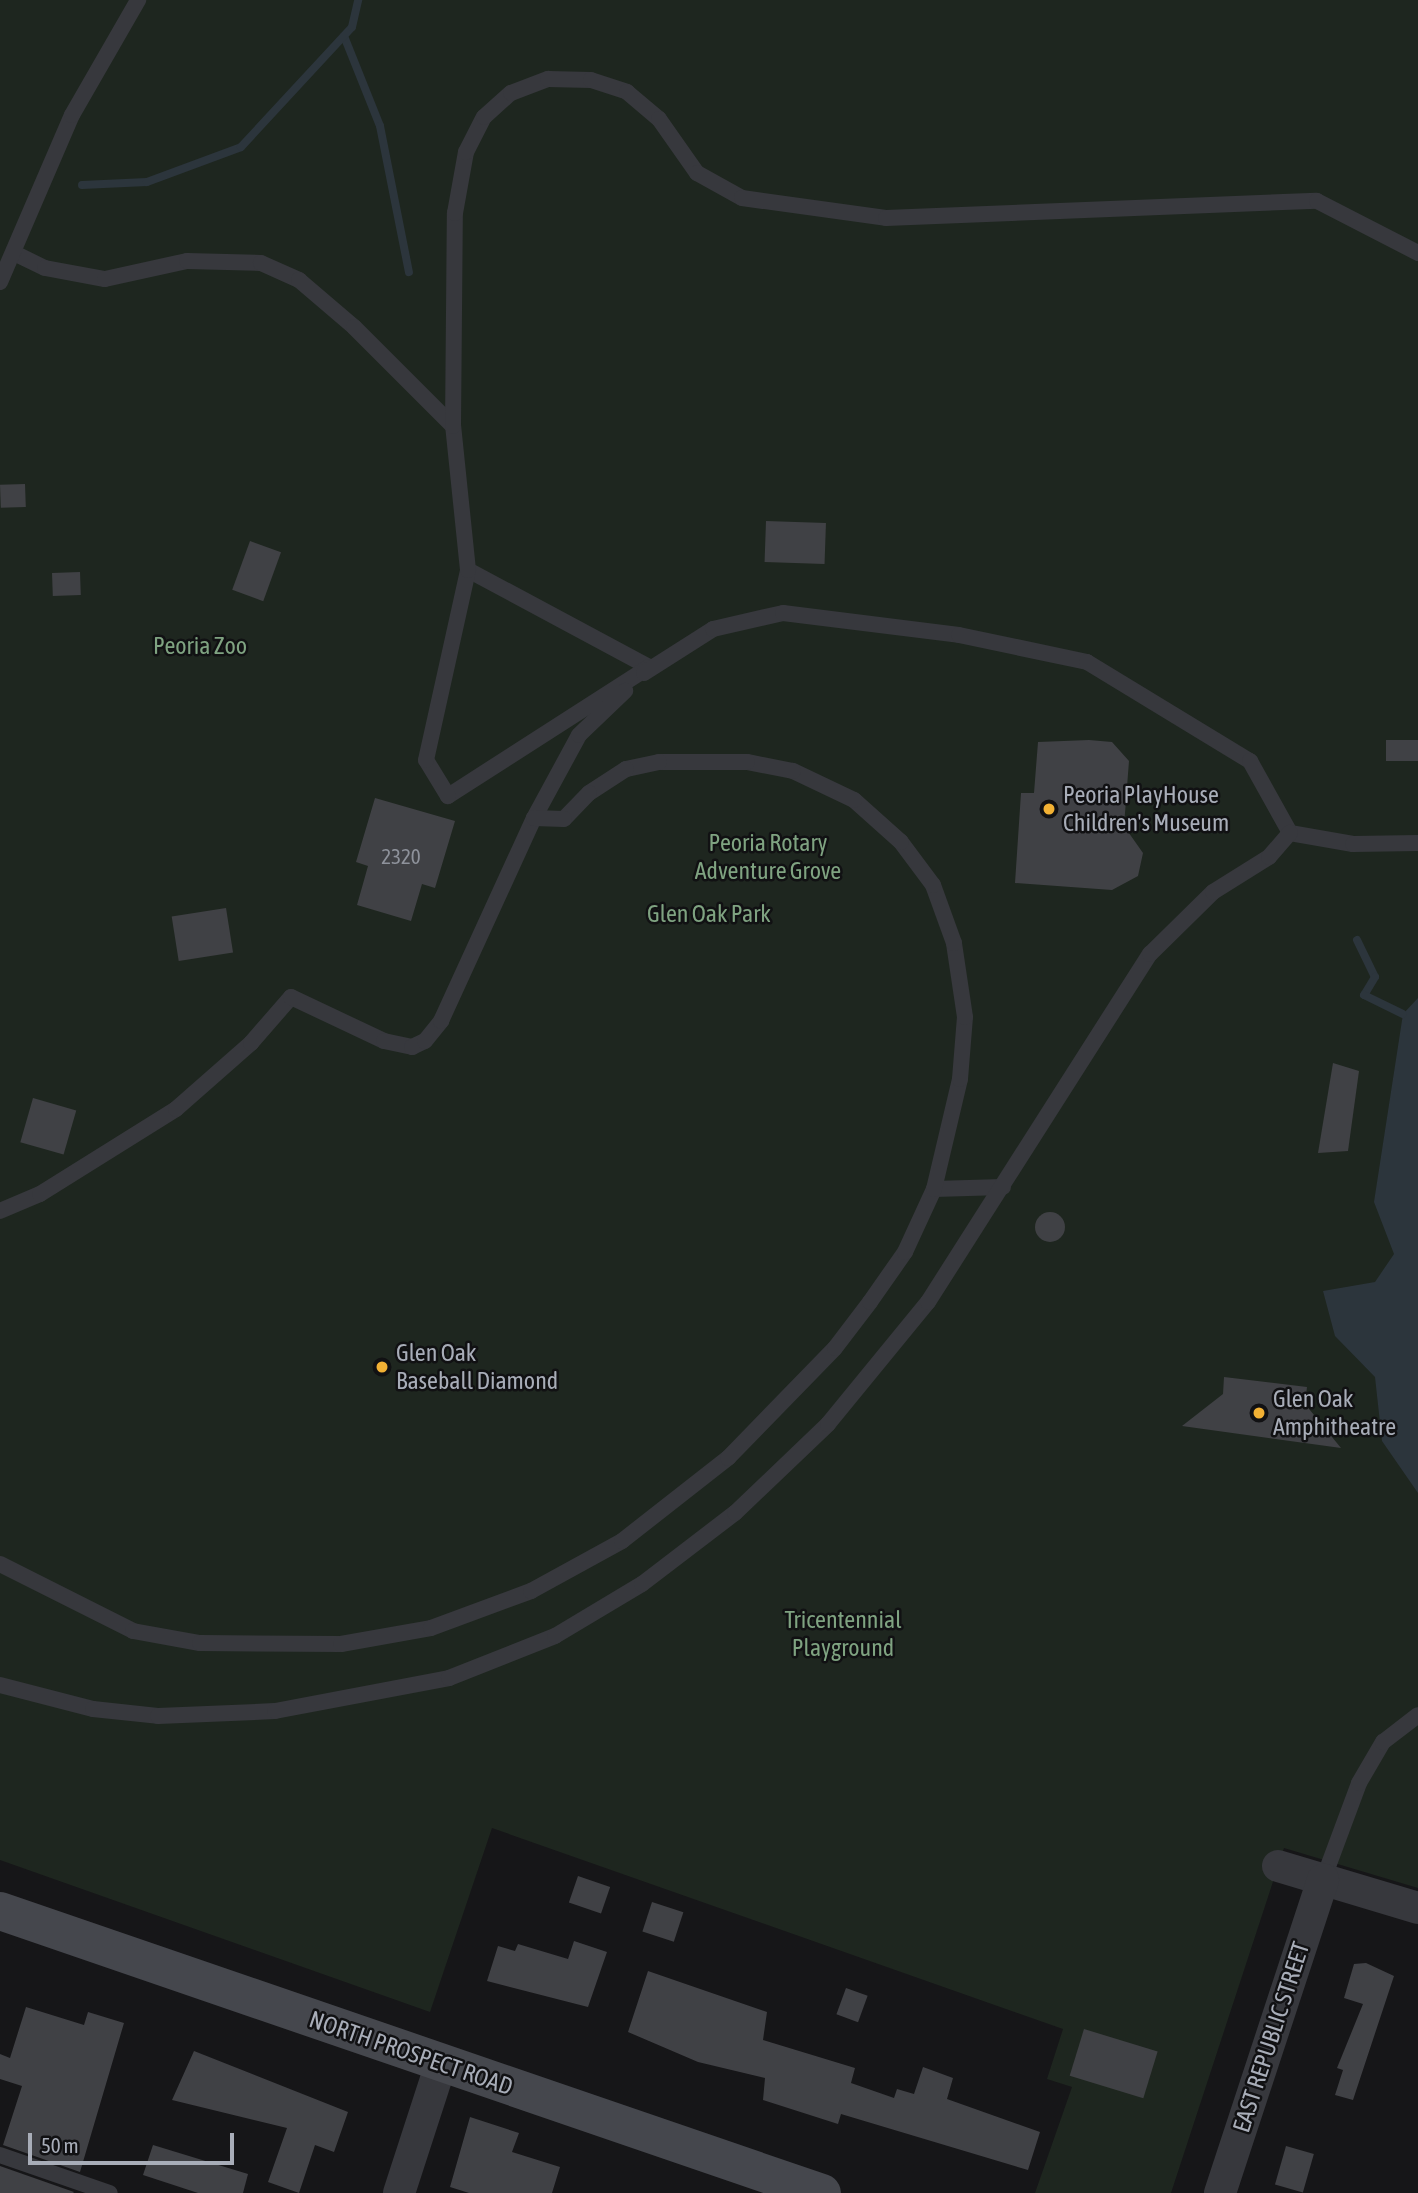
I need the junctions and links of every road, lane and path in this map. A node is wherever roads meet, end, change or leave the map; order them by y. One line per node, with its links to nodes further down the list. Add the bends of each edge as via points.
1 (138, 0): 2 (lane, via 72,115)
2 (14, 253): 4 (lane); 5 (lane, via 45,268 105,279 187,261 261,263 299,280 354,327)
3 (1418, 253): 5 (lane, via 1317,201 886,218 742,198 697,173 659,119 626,92 591,80 548,79 502,101 484,117 467,152 455,213)
4 (0, 282)
5 (453, 426): 6 (lane)
6 (468, 570): 7 (lane); 7 (lane, via 426,760 448,796)
7 (649, 667): 8 (lane, via 579,735); 9 (lane, via 713,629 783,613 959,635 1087,662 1250,761)
8 (534, 818): 12 (lane, via 564,819 589,793 626,769 659,762 747,762 831,786 901,842 933,885 954,943 965,1017 960,1079); 13 (lane, via 441,1021 425,1041 412,1047 384,1041 291,997 251,1044 176,1109 40,1194)
9 (1290, 833): 10 (lane, via 1353,844); 11 (lane, via 1269,857 1213,892 1150,954)
10 (1418, 843)
11 (1003, 1187): 12 (lane); 15 (lane, via 928,1302 828,1424 735,1513 642,1584 555,1636 449,1678 275,1711 158,1716 93,1709)
12 (934, 1189): 14 (lane, via 905,1252 835,1348 729,1458 622,1541 531,1591 431,1628 341,1644 213,1644 133,1631)
13 (0, 1211)
14 (0, 1564)
15 (0, 1685)
16 (1418, 1715): 18 (lane, via 1383,1742 1359,1783)
17 (1278, 1866): 18 (street)
18 (1323, 1880): 19 (street); 26 (street, EAST REPUBLIC STREET)
19 (1418, 1908)
20 (0, 1911): 21 (main road, NORTH PROSPECT ROAD)
21 (441, 2064): 24 (street); 25 (main road, NORTH PROSPECT ROAD)
22 (0, 2155): 23 (lane)
23 (110, 2193)
24 (400, 2193)
25 (822, 2193)
26 (1220, 2193)

